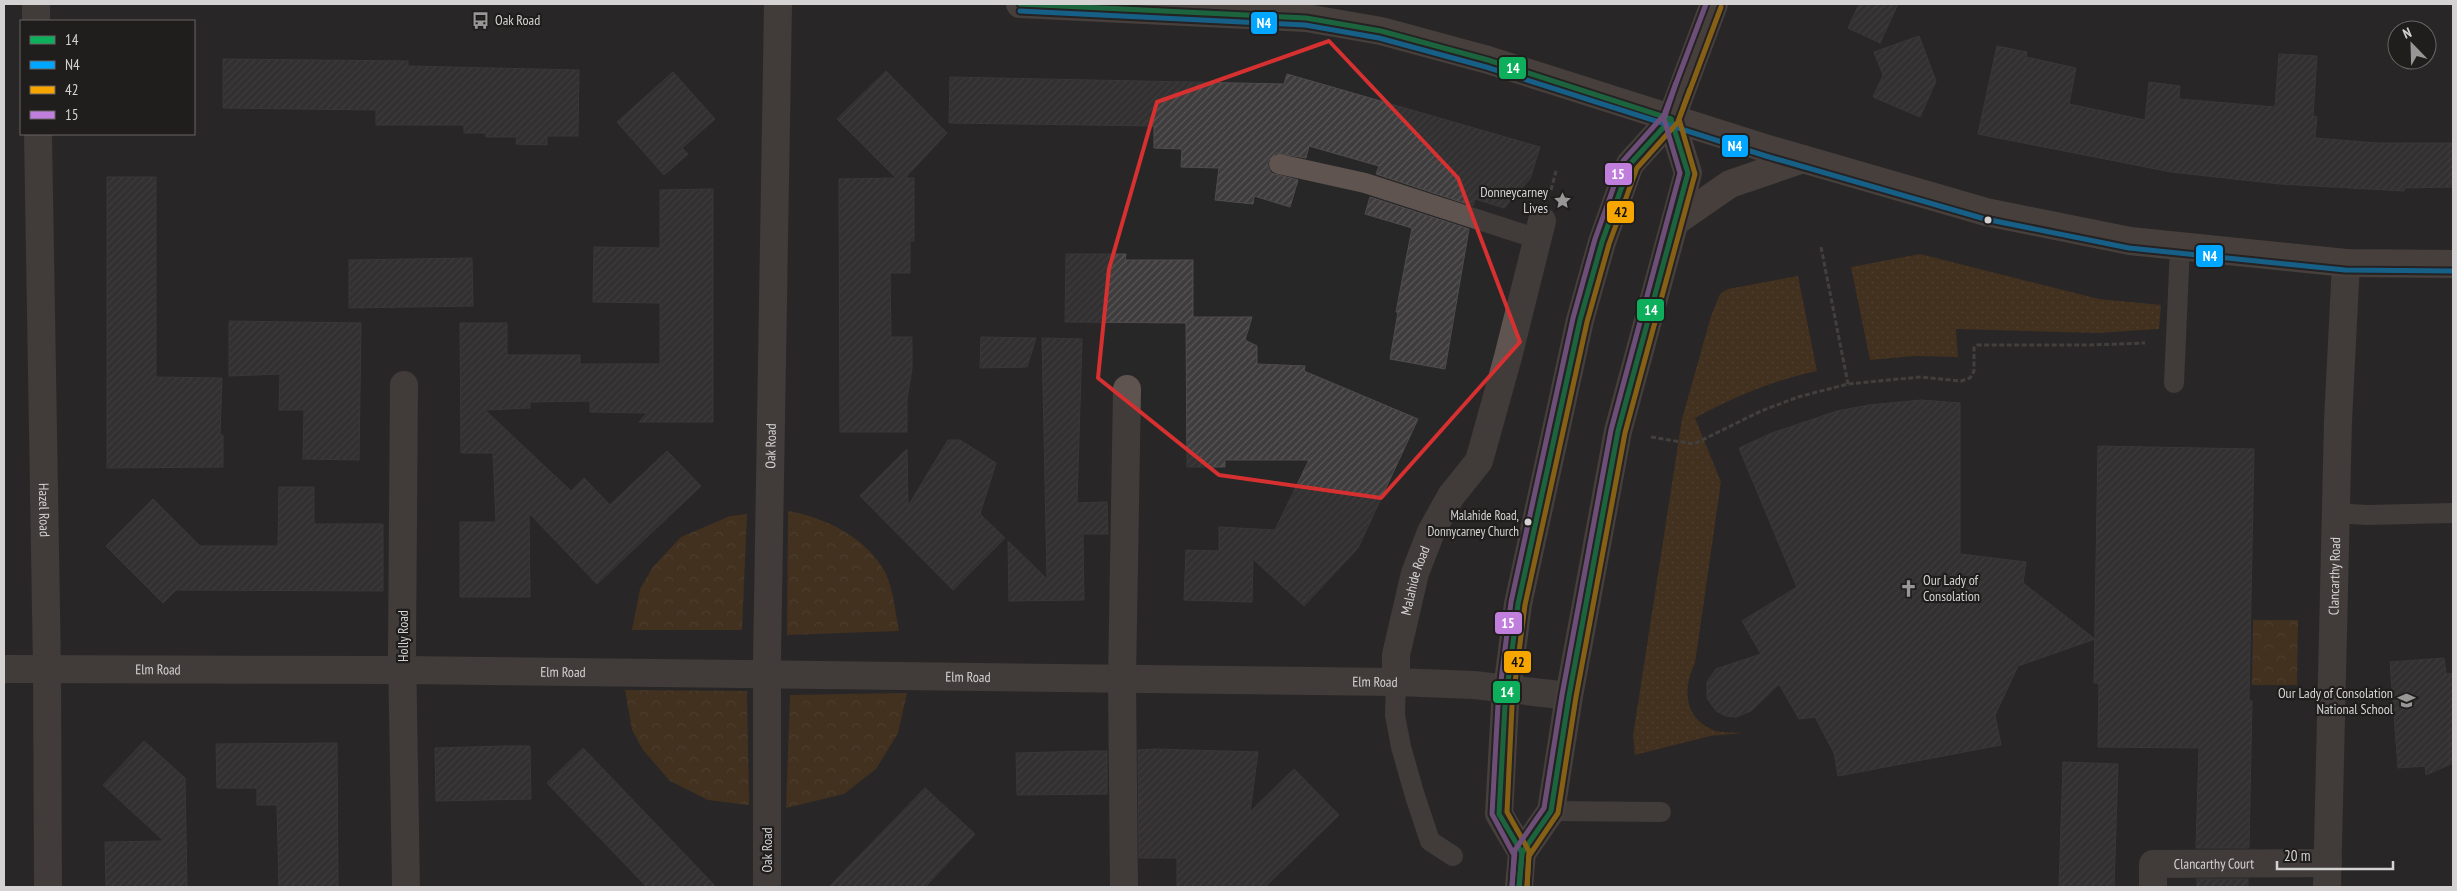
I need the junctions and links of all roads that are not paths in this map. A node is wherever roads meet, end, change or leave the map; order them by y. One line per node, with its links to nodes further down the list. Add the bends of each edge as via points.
1 (36, 4): 5 (street)
2 (778, 4): 23 (street, Oak Road)
3 (1020, 4): 6 (main road, via 1306,18 1381,31 1488,60)
4 (1714, 4): 6 (main road)
5 (36, 20)
6 (1671, 119): 8 (main road); 10 (main road, via 1688,173); 26 (main road, via 1630,164 1602,242 1580,320 1518,604)
7 (38, 135): 21 (street, Hazel Road)
8 (1803, 159): 10 (main road, via 1730,184); 12 (main road, via 1986,212 2130,241)
9 (1279, 164): 11 (lane, via 1365,183)
10 (1675, 222): 27 (main road, via 1618,431)
11 (1540, 230): 25 (street, Malahide Road, via 1478,460 1451,496 1431,532 1415,573 1396,655)
12 (2180, 246): 13 (main road); 15 (lane)
13 (2346, 263): 14 (main road); 18 (street, Clancarthy Road)
14 (2453, 264)
15 (2174, 383)
16 (404, 385): 22 (street, Holly Road)
17 (1127, 389): 24 (street)
18 (2336, 513): 19 (lane); 32 (street, Clancarthy Road)
19 (2453, 513)
20 (4, 669): 21 (street, Elm Road)
21 (48, 670): 22 (street, Elm Road); 33 (street, Hazel Road)
22 (403, 670): 23 (street, Elm Road); 34 (street, Holly Road)
23 (768, 673): 24 (street, Elm Road); 35 (street, Oak Road)
24 (1122, 680): 25 (street, Elm Road); 36 (street)
25 (1396, 682): 26 (street, Elm Road); 31 (lane, Malahide Road, via 1395,715 1415,796 1430,841)
26 (1508, 688): 27 (street, Elm Road); 30 (main road, via 1499,814)
27 (1569, 696): 28 (main road)
28 (1551, 811): 29 (lane); 30 (main road)
29 (1661, 812)
30 (1522, 853): 37 (main road)
31 (1453, 856)
32 (2328, 875): 38 (street, Clancarthy Court, via 2153,864)
33 (48, 887)
34 (406, 887)
35 (767, 887)
36 (1124, 887)
37 (1520, 887)
38 (2153, 887)

